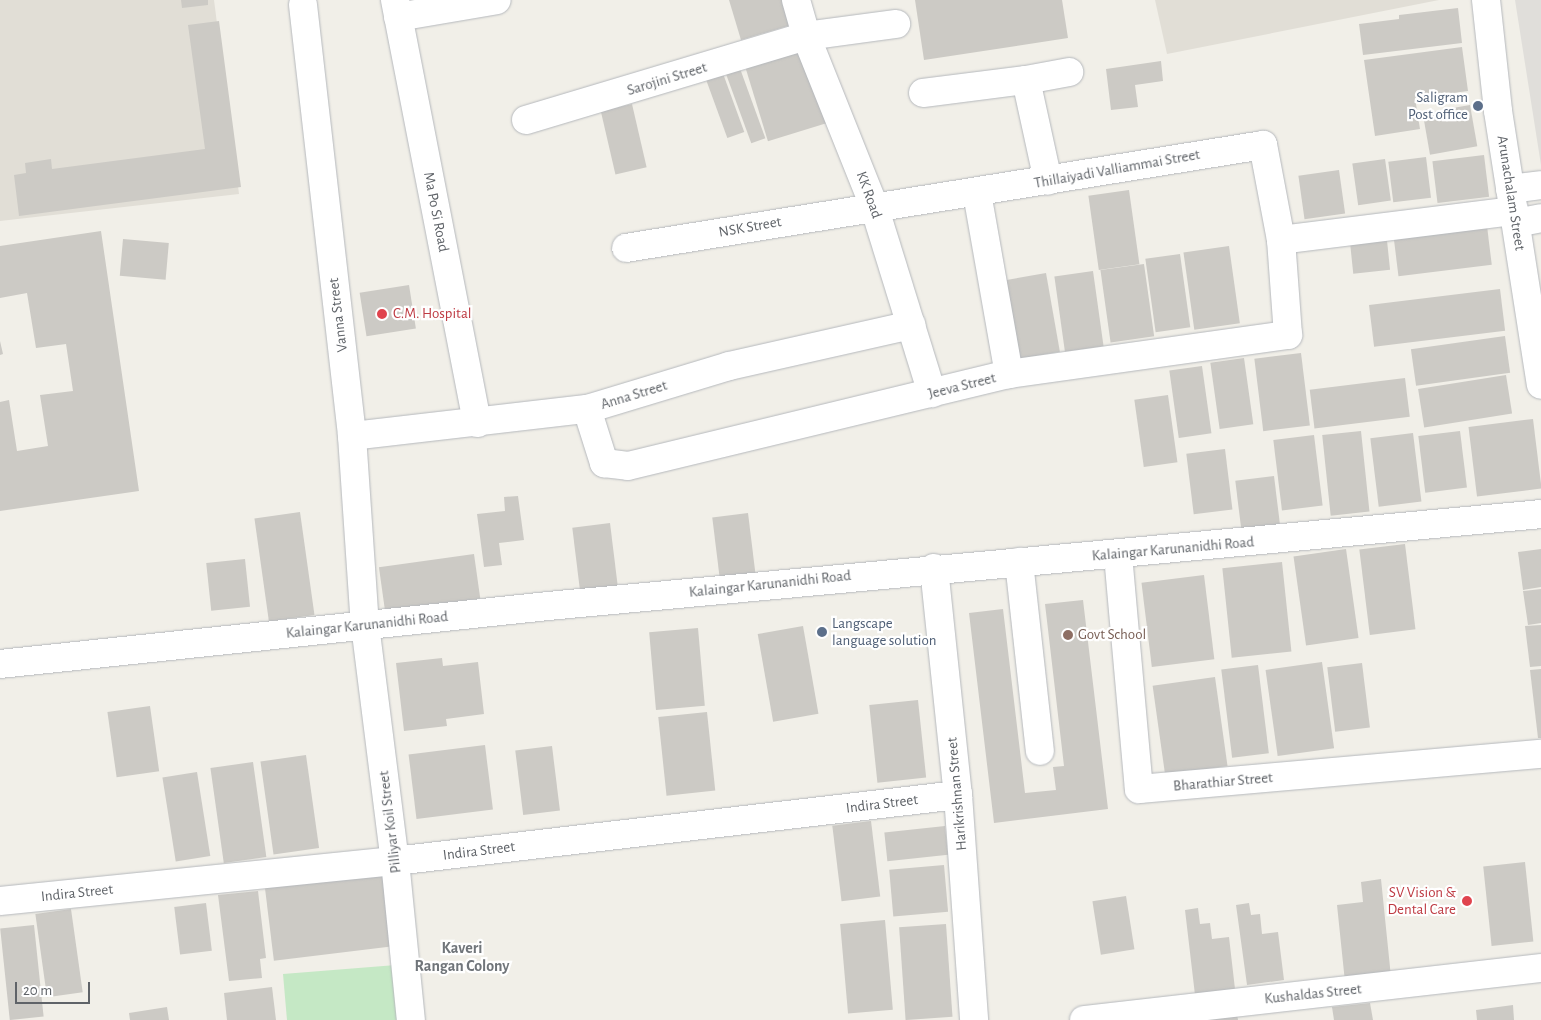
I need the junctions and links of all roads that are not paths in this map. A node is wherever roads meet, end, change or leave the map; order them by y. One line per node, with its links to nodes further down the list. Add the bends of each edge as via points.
1 (497, 0): 5 (street)
2 (796, 0): 7 (street, KK Road)
3 (1486, 0): 16 (street, Arunachalam Street, via 1498,111)
4 (303, 5): 25 (street, Vanna Street)
5 (396, 8): 24 (street, Ma Po Si Road)
6 (896, 24): 7 (street, Sarojini Street)
7 (806, 36): 11 (street, Sarojini Street); 15 (street, KK Road)
8 (1069, 72): 9 (street)
9 (1026, 80): 10 (street); 12 (street)
10 (924, 93)
11 (526, 120)
12 (1048, 181): 14 (street, Thillaiyadi Valliammai Street); 17 (street, Thillaiyadi Valliammai Street, via 1263,145)
13 (1541, 185): 16 (street)
14 (977, 193): 15 (street, Thillaiyadi Valliammai Street); 20 (street)
15 (874, 206): 18 (street, NSK Street); 19 (street, KK Road)
16 (1520, 210): 17 (street); 21 (street, Arunachalam Street)
17 (1281, 240): 20 (street, Jeeva Street, via 1288,335)
18 (626, 248)
19 (911, 325): 22 (street, KK Road); 23 (street, Anna Street, via 729,366)
20 (1009, 374): 22 (street, Jeeva Street)
21 (1541, 385)
22 (932, 393): 23 (street, Jeeva Street, via 628,466 604,463)
23 (587, 410): 24 (street, Anna Street)
24 (477, 423): 25 (street, Anna Street)
25 (352, 436): 30 (street, Vanna Street)
26 (1541, 514): 27 (street, Kalaingar Karunanidhi Road)
27 (1118, 555): 28 (street, Kalaingar Karunanidhi Road); 33 (street, Bharathiar Street, via 1139,789)
28 (1019, 562): 29 (street, Kalaingar Karunanidhi Road); 32 (street)
29 (934, 568): 30 (street, Kalaingar Karunanidhi Road); 34 (street, Harikrishnan Street)
30 (365, 625): 31 (street, Kalaingar Karunanidhi Road); 35 (street, Pilliyar Koil Street)
31 (0, 664)
32 (1040, 751)
33 (1541, 754)
34 (958, 795): 35 (street, Indira Street); 39 (street, Harikrishnan Street)
35 (395, 861): 36 (street, Indira Street); 38 (street, Pilliyar Koil Street)
36 (0, 901)
37 (1541, 968): 40 (street, Kushaldas Street)
38 (411, 1020)
39 (974, 1020)
40 (1084, 1020)

